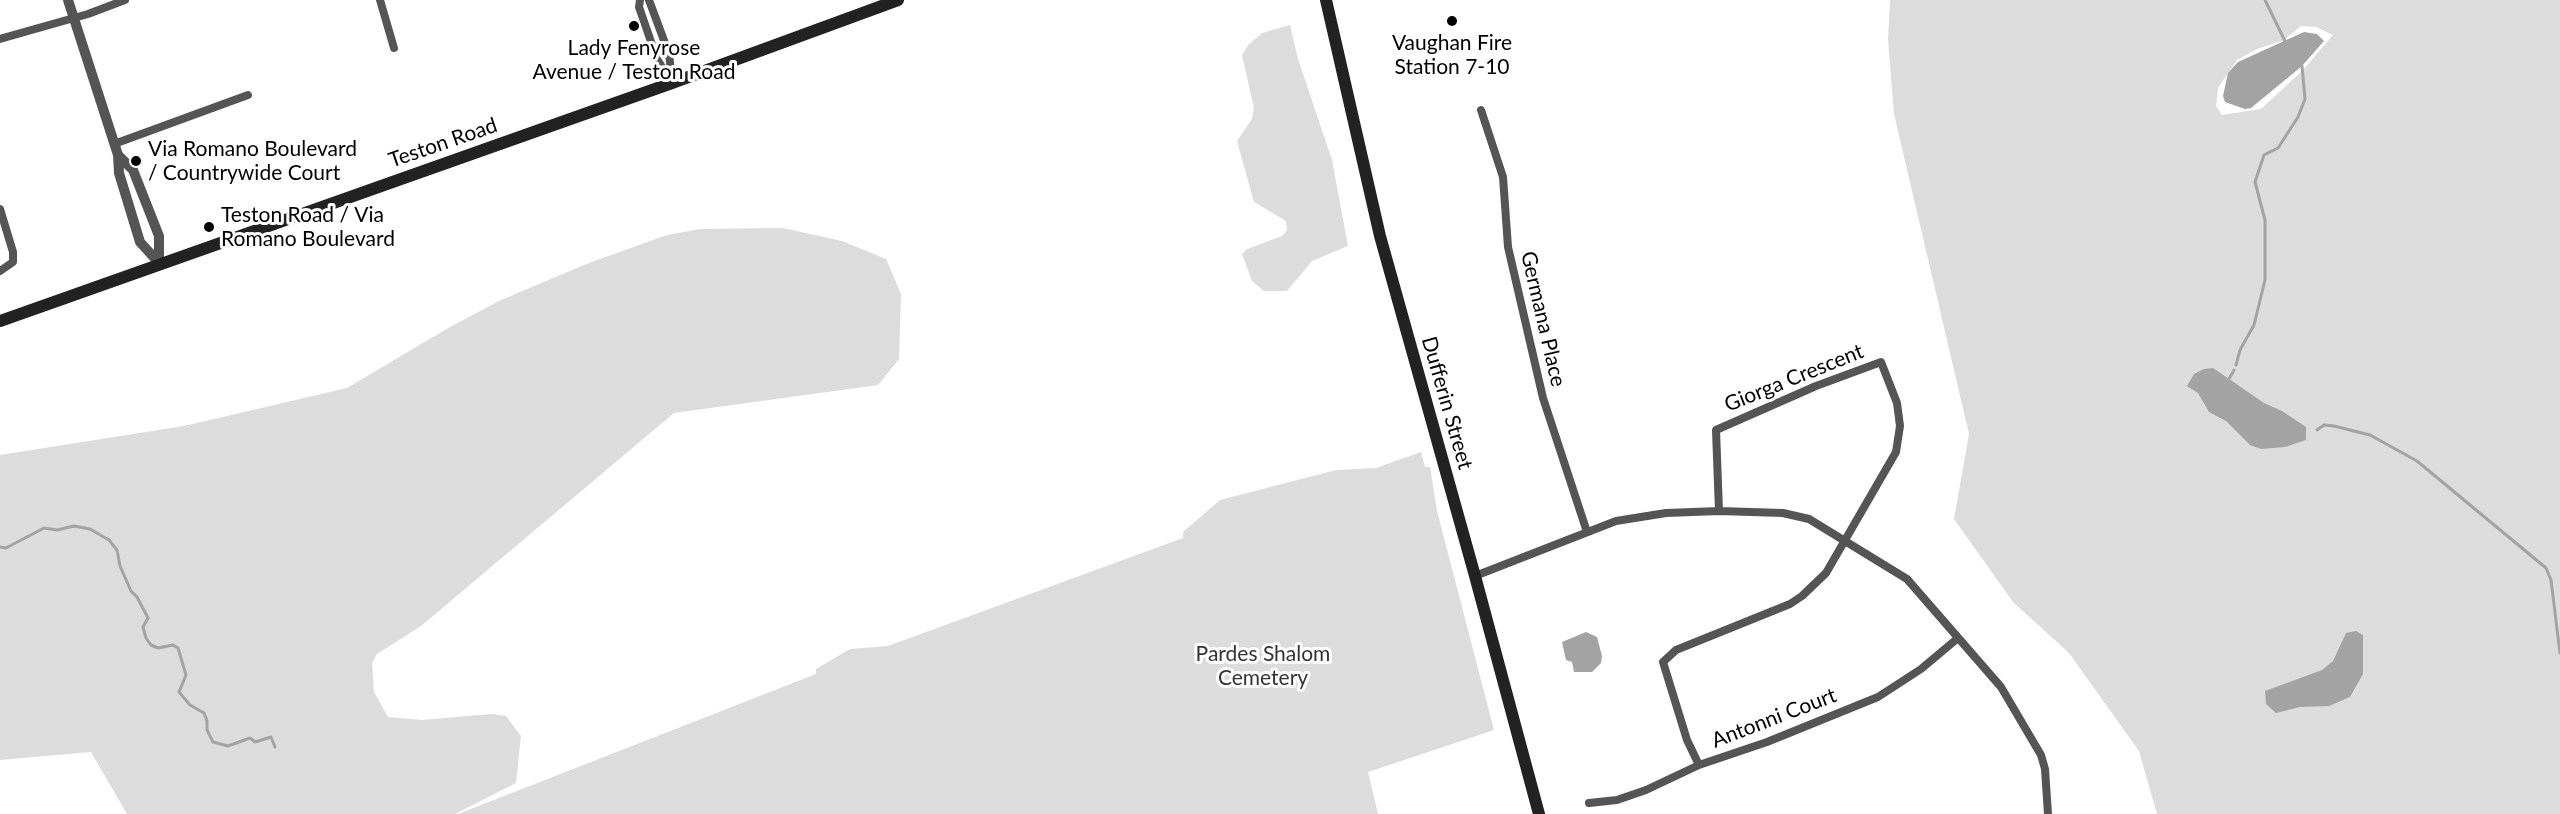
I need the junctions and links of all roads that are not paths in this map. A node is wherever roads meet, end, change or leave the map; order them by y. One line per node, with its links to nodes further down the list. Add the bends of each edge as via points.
1 (68, 0): 8 (street)
2 (125, 0): 8 (street)
3 (380, 0): 10 (street)
4 (640, 0): 11 (street, via 657,59)
5 (650, 0): 11 (street, via 669,54)
6 (898, 0): 11 (main road, Teston Road)
7 (1326, 0): 23 (main road, Dufferin Street, via 1380,236)
8 (73, 18): 9 (street); 14 (street)
9 (0, 39)
10 (394, 48)
11 (672, 83): 17 (main road, Teston Road)
12 (248, 95): 14 (street)
13 (1481, 110): 21 (street, Germana Place, via 1503,177 1508,247 1543,398)
14 (114, 144): 15 (street)
15 (118, 155): 17 (street, via 118,173 140,242); 17 (street, via 133,170 159,236)
16 (0, 209): 18 (street, via 13,252 13,262)
17 (159, 263): 19 (main road, Teston Road)
18 (0, 272)
19 (0, 321)
20 (1719, 511): 21 (street, via 1666,513 1616,521); 22 (street, via 1784,513 1809,519); 22 (street, Giorga Crescent, via 1716,430 1881,363 1897,403 1900,426 1896,452)
21 (1587, 532): 23 (street)
22 (1845, 541): 24 (street, via 1907,579); 25 (street, via 1826,573 1802,596 1676,650 1663,662 1687,740)
23 (1475, 576): 27 (main road, Dufferin Street)
24 (1958, 638): 25 (street, Antonni Court, via 1922,669 1878,697); 28 (street, via 2001,687 2041,755)
25 (1699, 765): 26 (street, Antonni Court, via 1646,790 1617,800)
26 (1589, 803)
27 (1539, 814)
28 (2048, 814)

